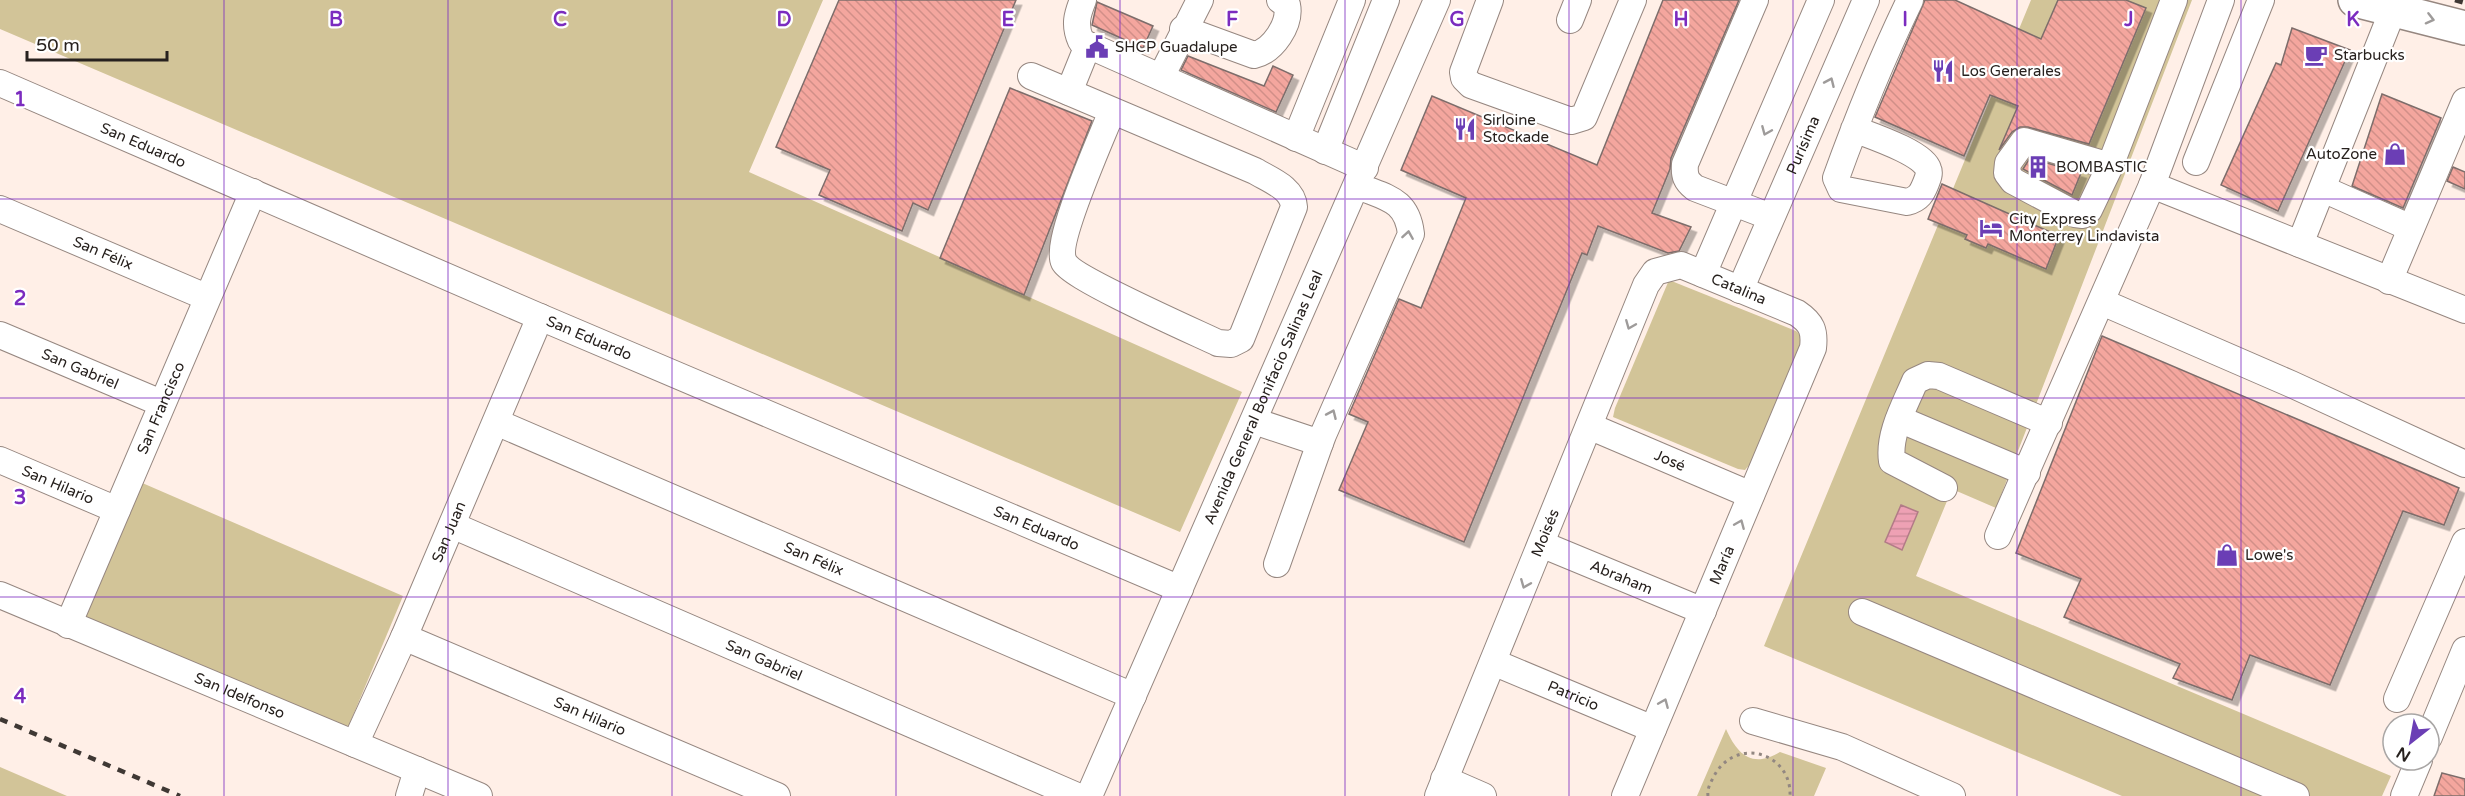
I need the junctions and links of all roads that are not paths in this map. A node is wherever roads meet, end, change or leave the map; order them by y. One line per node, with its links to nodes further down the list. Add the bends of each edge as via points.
1 (1083, 0): 21 (street, via 1076,16 1077,28 1081,41)
2 (1179, 0): 23 (street)
3 (1200, 0): 20 (street)
4 (1280, 0): 20 (street, via 1287,5 1289,14 1264,53 1254,55)
5 (1352, 0): 31 (street)
6 (1386, 0): 32 (street)
7 (1437, 0): 35 (street, Avenida General Bonifacio Salinas Leal)
8 (1490, 0): 9 (street, via 1462,72 1464,78 1472,85 1571,121 1584,117)
9 (1633, 0)
10 (1755, 0): 39 (street, via 1684,174 1695,188)
11 (1821, 0): 39 (street, one-way to 39)
12 (1866, 0): 41 (street, Purísima, one-way to 12)
13 (1910, 0): 30 (street)
14 (2174, 0): 34 (street)
15 (2221, 0): 22 (street)
16 (2261, 0): 26 (street)
17 (2355, 0): 18 (highway)
18 (2393, 10): 19 (highway, one-way to 19); 37 (street)
19 (2465, 28)
20 (1183, 29): 23 (street)
21 (1088, 45): 23 (street); 27 (street)
22 (2194, 70): 26 (street); 36 (street)
23 (1156, 75): 31 (street)
24 (1031, 76): 27 (street)
25 (0, 83): 38 (street, San Eduardo)
26 (2228, 83): 33 (street)
27 (1069, 92): 29 (street)
28 (2465, 101): 42 (street)
29 (1112, 111): 29 (street, via 1255,171 1293,198 1294,207 1241,339 1218,344 1114,294 1070,270 1064,262 1064,234)
30 (1854, 129)
31 (1296, 138): 32 (street)
32 (1325, 151): 35 (street)
33 (2196, 162)
34 (2110, 165)
35 (1361, 177): 56 (street, Avenida General Bonifacio Salinas Leal); 60 (street, one-way to 35, via 1411,234 1404,209)
36 (2152, 185): 43 (street); 49 (street)
37 (2323, 189): 42 (street); 43 (street)
38 (253, 192): 48 (street, San Francisco); 51 (street, San Eduardo)
39 (1735, 203): 41 (street); 45 (street)
40 (0, 209): 48 (street, San Félix)
41 (1771, 217): 47 (street, Purísima)
42 (2411, 228): 46 (street)
43 (2300, 244): 46 (street)
44 (1654, 272): 45 (street, Catalina, via 1681,265); 59 (street, Moisés, one-way to 59)
45 (1703, 274): 47 (street, Catalina)
46 (2389, 281): 50 (street)
47 (1740, 290): 52 (street, Catalina, via 1797,313 1809,321)
48 (206, 297): 54 (street, San Francisco)
49 (2102, 302): 58 (street); 62 (street)
50 (2465, 310)
51 (540, 317): 57 (street, San Juan); 72 (street, San Eduardo)
52 (1815, 333): 65 (street, María, via 1814,348)
53 (0, 335): 54 (street, San Gabriel)
54 (160, 403): 66 (street, San Francisco)
55 (1899, 419): 58 (street, via 1916,381 1928,375 1940,376); 63 (street); 64 (street, via 1890,449 1892,460)
56 (1254, 421): 60 (street); 72 (street, Avenida General Bonifacio Salinas Leal)
57 (496, 422): 67 (street, San Juan); 81 (street, San Félix)
58 (2049, 423): 63 (street)
59 (1589, 426): 65 (street, José); 70 (street, Moisés)
60 (1320, 443): 71 (street)
61 (0, 460): 66 (street, San Hilario)
62 (2465, 464)
63 (2027, 473): 68 (street)
64 (1944, 488)
65 (1751, 495): 74 (street, María, one-way to 65)
66 (117, 510): 76 (street, San Francisco)
67 (452, 525): 77 (street, San Juan); 93 (street, San Gabriel)
68 (1998, 536)
69 (2465, 542): 82 (street)
70 (1542, 544): 74 (street, Abraham); 79 (street, Moisés, one-way to 79)
71 (1277, 564)
72 (1180, 589): 81 (street, Avenida General Bonifacio Salinas Leal)
73 (0, 595): 76 (street, San Idelfonso)
74 (1703, 611): 85 (street, María, one-way to 74)
75 (1862, 612): 98 (street)
76 (68, 625): 86 (street, San Idelfonso)
77 (405, 637): 86 (street, San Juan); 92 (street, San Hilario)
78 (2465, 650): 80 (street)
79 (1493, 662): 85 (street, Patricio); 89 (street, Moisés)
80 (2457, 691): 83 (street)
81 (1133, 696): 94 (street, Avenida General Bonifacio Salinas Leal)
82 (2397, 699)
83 (2441, 717)
84 (1753, 721): 97 (street, via 1842,747)
85 (1653, 729): 96 (street, María)
86 (355, 744): 87 (street, San Idelfonso)
87 (417, 770): 90 (street); 91 (street, San Idelfonso)
88 (2414, 772): 99 (street)
89 (1441, 788): 95 (street)
90 (409, 796)
91 (479, 796)
92 (777, 796)
93 (1077, 796)
94 (1089, 796)
95 (1483, 796)
96 (1625, 796)
97 (1952, 796)
98 (2296, 796)
99 (2404, 796)

